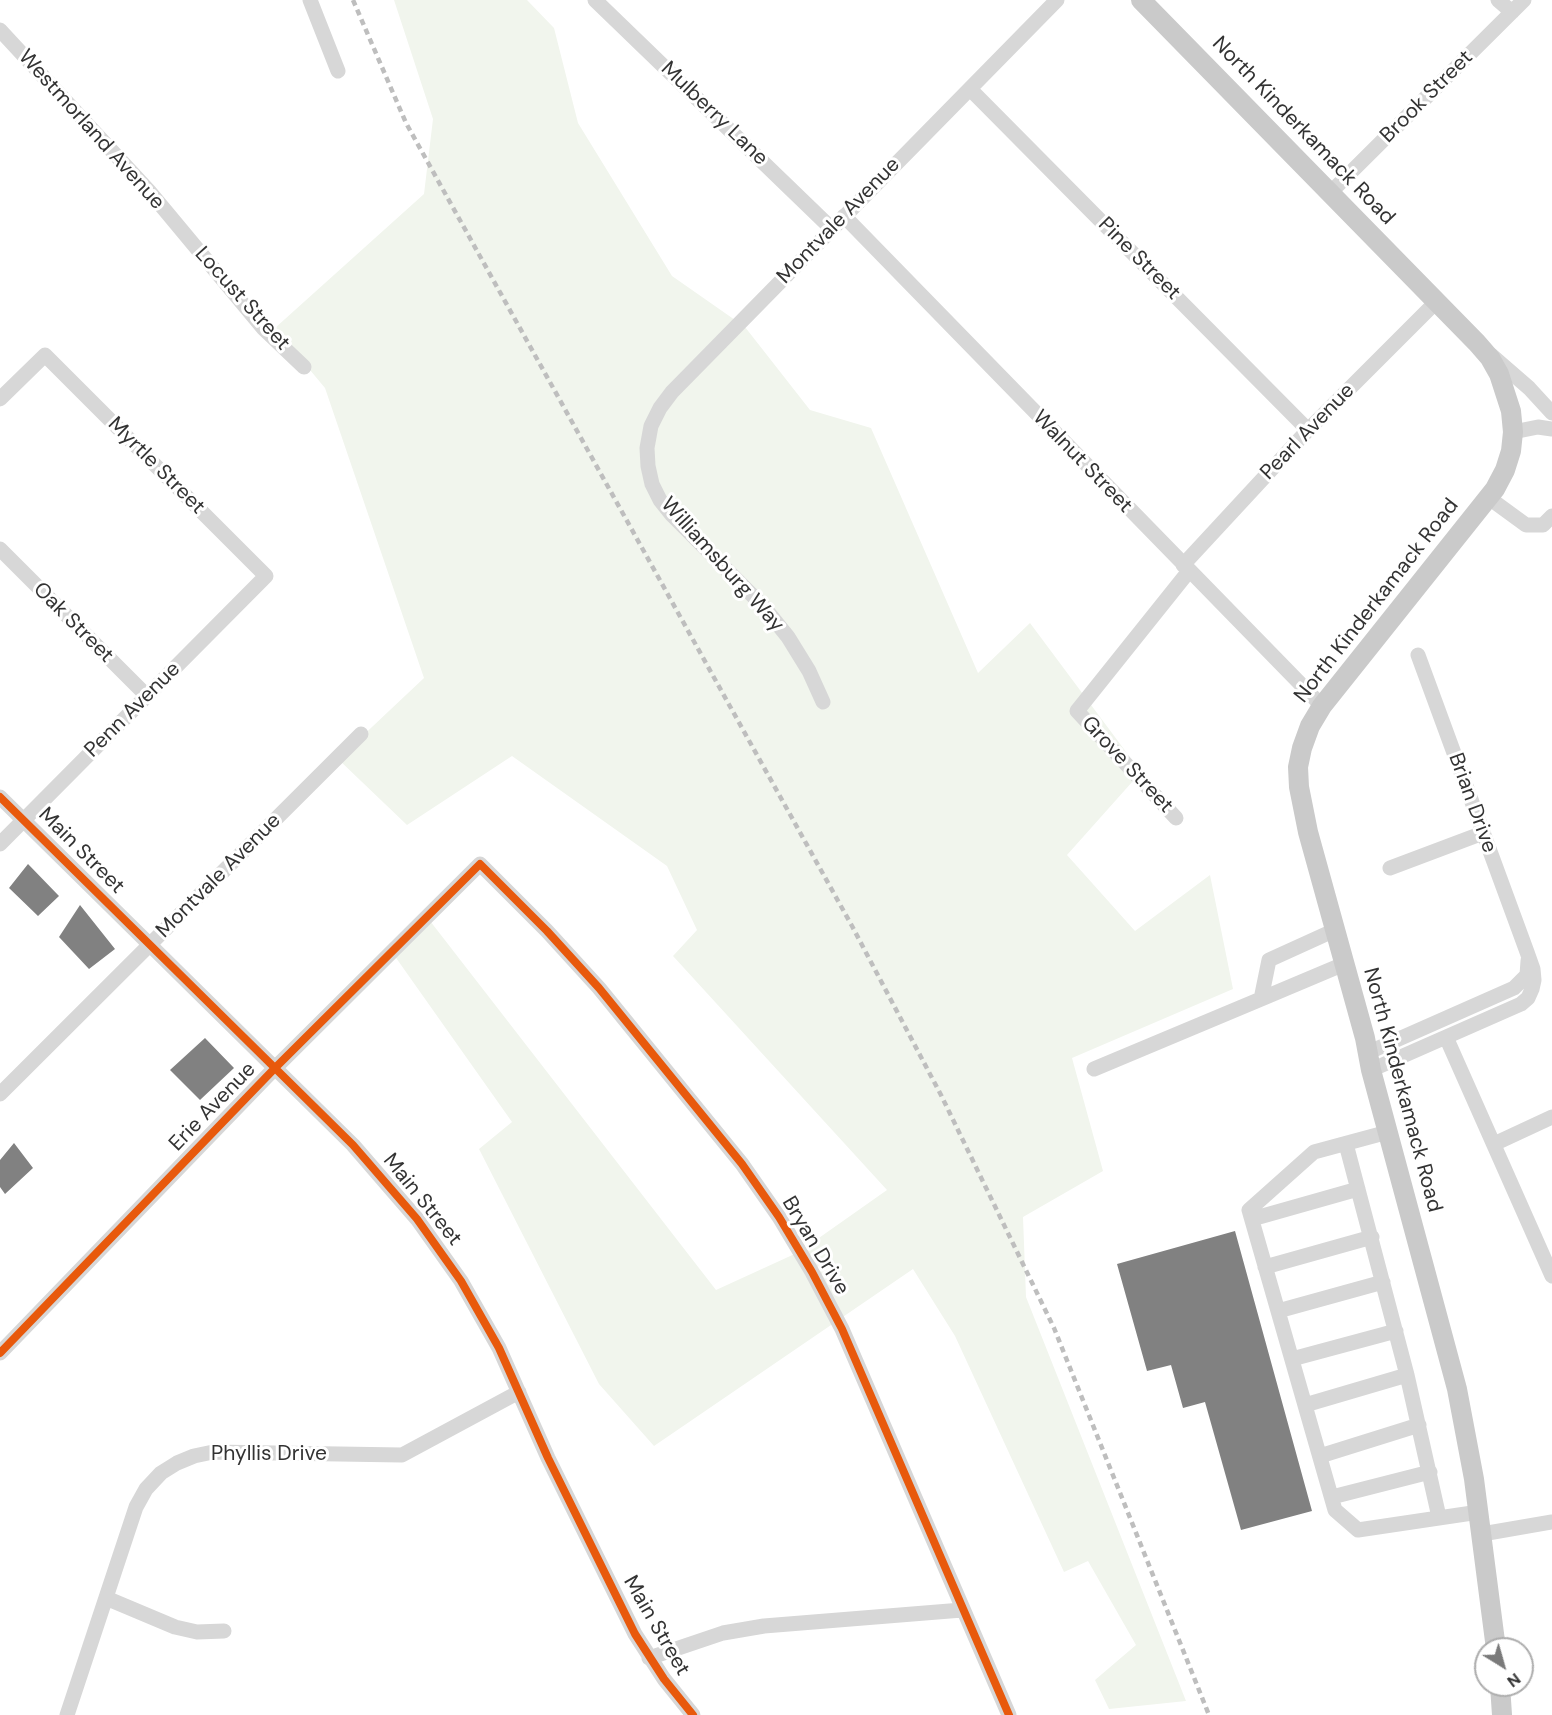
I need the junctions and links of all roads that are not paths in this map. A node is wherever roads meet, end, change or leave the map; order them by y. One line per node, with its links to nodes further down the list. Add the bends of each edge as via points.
1 (310, 0): 9 (street)
2 (595, 0): 13 (street, Mulberry Lane)
3 (1057, 0): 10 (street, Montvale Avenue)
4 (1141, 0): 11 (main road, North Kinderkamack Road)
5 (1498, 0): 7 (street)
6 (1524, 0): 7 (street, Brook Street)
7 (1512, 12): 11 (street, Brook Street)
8 (0, 30): 14 (street, Westmorland Avenue)
9 (338, 71)
10 (970, 88): 12 (street, Montvale Avenue); 21 (street, Pine Street)
11 (1330, 193): 15 (main road, North Kinderkamack Road)
12 (844, 216): 13 (street, Montvale Avenue); 27 (street, Walnut Street)
13 (832, 229): 23 (street, Montvale Avenue, via 665,400 651,426)
14 (182, 231): 17 (street, Locust Street, via 263,328)
15 (1436, 302): 16 (main road, North Kinderkamack Road); 21 (street, Pearl Avenue)
16 (1477, 343): 19 (street); 22 (main road, North Kinderkamack Road, via 1499,374)
17 (304, 367)
18 (0, 399): 28 (street, Myrtle Street, via 45,355)
19 (1552, 413)
20 (1552, 429): 22 (street, via 1538,427)
21 (1308, 430): 27 (street, Pearl Avenue)
22 (1513, 432): 24 (main road, North Kinderkamack Road, via 1505,470)
23 (647, 456): 31 (street, Williamsburg Way, via 660,500 763,606 809,670)
24 (1489, 498): 25 (street, via 1526,525 1543,525); 32 (main road, North Kinderkamack Road)
25 (1552, 516)
26 (0, 549): 30 (street, Oak Street)
27 (1186, 568): 32 (street, Walnut Street); 33 (street, Pearl Avenue)
28 (266, 576): 30 (street, Penn Avenue)
29 (1418, 655): 38 (street, Brian Drive)
30 (147, 696): 37 (street, Penn Avenue)
31 (824, 702)
32 (1322, 706): 42 (main road, North Kinderkamack Road, via 1302,748 1299,787)
33 (1077, 711): 36 (street, Grove Street)
34 (361, 734): 43 (street, Montvale Avenue)
35 (0, 797): 37 (street, Main Street)
36 (1176, 818)
37 (24, 820): 39 (street, Penn Avenue); 43 (street, Main Street)
38 (1483, 833): 41 (street); 44 (street, Brian Drive)
39 (0, 844)
40 (480, 864): 49 (street, Erie Avenue); 78 (street, Bryan Drive, via 605,995 742,1164 779,1217 842,1329)
41 (1390, 868)
42 (1335, 930): 45 (main road, North Kinderkamack Road); 46 (street, via 1269,960)
43 (150, 944): 49 (street, Main Street); 51 (street, Montvale Avenue)
44 (1527, 952): 47 (street, Brian Drive, via 1534,980 1528,998); 48 (street, Brian Drive, via 1527,975 1514,988)
45 (1344, 964): 46 (street); 48 (main road, North Kinderkamack Road)
46 (1261, 999): 50 (street)
47 (1446, 1036): 48 (street, Brian Drive); 55 (street)
48 (1369, 1061): 53 (main road, North Kinderkamack Road)
49 (275, 1068): 64 (street, Erie Avenue); 67 (street, Main Street, via 353,1145 417,1219 461,1281)
50 (1094, 1068)
51 (0, 1094)
52 (1552, 1117): 55 (street)
53 (1388, 1132): 54 (street); 73 (main road, North Kinderkamack Road, via 1457,1389)
54 (1346, 1144): 56 (street); 57 (street, via 1314,1152 1249,1210)
55 (1494, 1144): 60 (street)
56 (1358, 1189): 57 (street); 58 (street)
57 (1252, 1219): 59 (street)
58 (1372, 1237): 59 (street); 61 (street)
59 (1265, 1267): 62 (street)
60 (1552, 1276)
61 (1383, 1282): 62 (street); 63 (street)
62 (1278, 1311): 65 (street)
63 (1396, 1331): 65 (street); 66 (street)
64 (0, 1353)
65 (1292, 1359): 68 (street)
66 (1407, 1375): 68 (street); 69 (street)
67 (519, 1392): 77 (street, Phyllis Drive, via 402,1455 213,1452 177,1463 146,1489 136,1507); 81 (street, Main Street)
68 (1305, 1405): 70 (street)
69 (1419, 1425): 70 (street); 71 (street)
70 (1320, 1456): 72 (street)
71 (1430, 1472): 72 (street); 74 (street)
72 (1332, 1497): 74 (street, via 1335,1510 1358,1530)
73 (1479, 1512): 74 (street); 76 (main road, North Kinderkamack Road)
74 (1439, 1517)
75 (1552, 1522): 76 (street)
76 (1482, 1534): 80 (main road, North Kinderkamack Road)
77 (106, 1598): 79 (street, via 175,1627 197,1632); 83 (street, Phyllis Drive)
78 (962, 1610): 81 (street, via 764,1626 723,1633); 85 (street, Bryan Drive)
79 (224, 1631)
80 (1495, 1637)
81 (649, 1658): 84 (street, Main Street)
82 (1501, 1697): 86 (main road)
83 (67, 1715)
84 (693, 1715)
85 (1009, 1715)
86 (1502, 1715)

